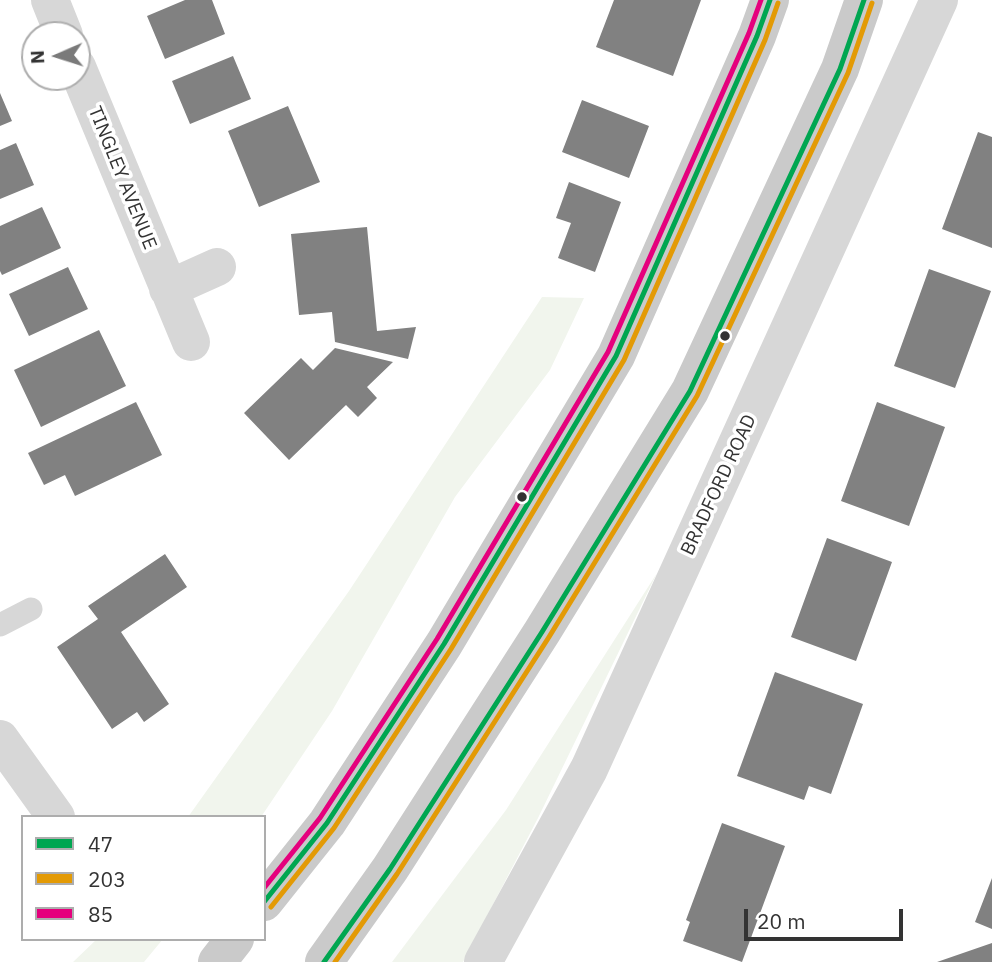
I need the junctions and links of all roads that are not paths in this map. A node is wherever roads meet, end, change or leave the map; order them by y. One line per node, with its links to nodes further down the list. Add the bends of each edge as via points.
1 (50, 0): 5 (street)
2 (770, 0): 14 (main road, via 616,356 444,644 327,823)
3 (864, 0): 17 (main road, via 839,69 690,391 455,768)
4 (939, 0): 18 (street, BRADFORD ROAD, via 589,769)
5 (58, 21)
6 (87, 91): 8 (street, TINGLEY AVENUE)
7 (217, 267): 8 (street)
8 (168, 289): 9 (street, TINGLEY AVENUE)
9 (191, 341)
10 (31, 609): 11 (lane)
11 (0, 625)
12 (4, 752): 13 (street)
13 (54, 815)
14 (266, 899)
15 (233, 941): 16 (main road)
16 (217, 962)
17 (324, 962)
18 (483, 962)

